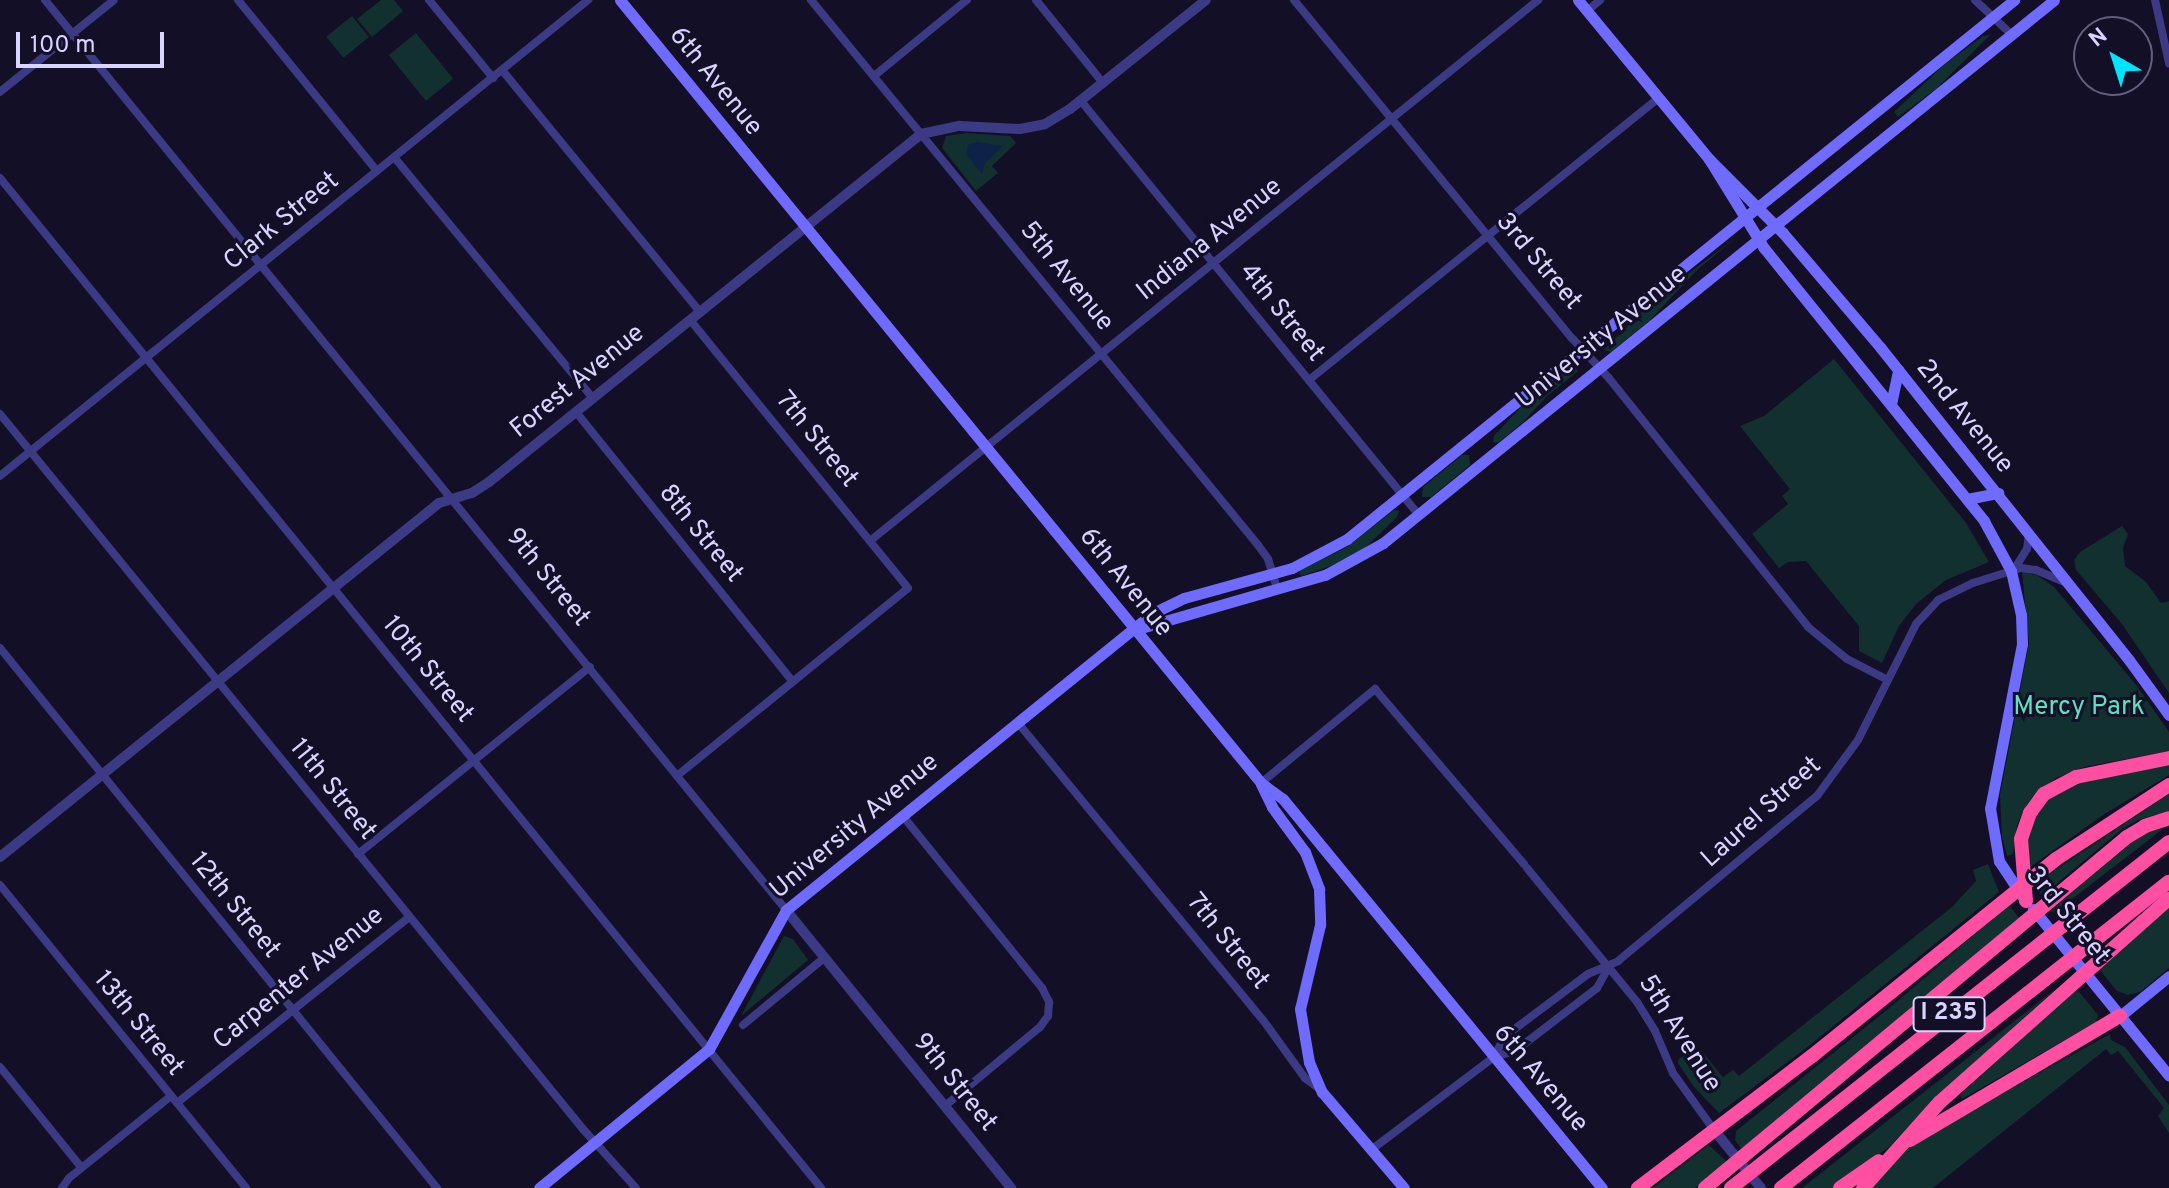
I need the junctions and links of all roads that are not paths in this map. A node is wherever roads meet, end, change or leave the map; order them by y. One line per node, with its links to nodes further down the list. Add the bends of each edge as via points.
1 (45, 0): 21 (street, 9th Street)
2 (114, 0): 21 (street)
3 (238, 0): 35 (street)
4 (429, 0): 26 (street)
5 (588, 0): 24 (street, Clark Street)
6 (620, 0): 40 (main road, 6th Avenue)
7 (811, 0): 25 (street, 5th Avenue)
8 (967, 0): 25 (street)
9 (1036, 0): 27 (street)
10 (1206, 0): 27 (street, Forest Avenue)
11 (1294, 0): 31 (street, 3rd Street)
12 (1538, 0): 31 (street, Indiana Avenue)
13 (1578, 0): 19 (main road, 2nd Avenue)
14 (1600, 0): 19 (street)
15 (1975, 0): 20 (street)
16 (2014, 0): 20 (main road, University Avenue)
17 (2054, 0): 22 (main road, University Avenue)
18 (2155, 0): 23 (street)
19 (1587, 11): 29 (main road, 2nd Avenue)
20 (1992, 18): 22 (street); 37 (main road, University Avenue)
21 (72, 34): 28 (street); 44 (street, 9th Street)
22 (2011, 34): 39 (main road, University Avenue)
23 (2169, 63)
24 (502, 70): 26 (street, Clark Street); 45 (street)
25 (874, 76): 32 (street, 5th Avenue)
26 (493, 78): 33 (street, Clark Street)
27 (1103, 83): 30 (street, Forest Avenue)
28 (0, 92)
29 (1659, 98): 34 (main road, 2nd Avenue); 41 (street)
30 (1081, 101): 32 (street, Forest Avenue, via 1031,127 960,126); 43 (street, 4th Street)
31 (1391, 118): 41 (street, 3rd Street); 43 (street, Indiana Avenue)
32 (921, 134): 40 (street, Forest Avenue); 48 (street, 5th Avenue)
33 (394, 157): 35 (street, Clark Street); 53 (street)
34 (1709, 159): 37 (main road, 2nd Avenue); 38 (main road, 2nd Avenue)
35 (377, 171): 44 (street, Clark Street)
36 (0, 178): 49 (street, 10th Street)
37 (1760, 207): 38 (main road, University Avenue); 39 (main road, 2nd Avenue)
38 (1745, 219): 42 (main road, 2nd Avenue); 47 (main road, University Avenue)
39 (1776, 226): 42 (main road, University Avenue); 51 (main road, 2nd Avenue)
40 (805, 228): 45 (street, Forest Avenue); 57 (main road, 6th Avenue)
41 (1488, 236): 47 (street, 3rd Street); 52 (street)
42 (1759, 240): 50 (main road, University Avenue); 54 (main road, 2nd Avenue)
43 (1213, 263): 48 (street, Indiana Avenue); 52 (street, 4th Street)
44 (262, 264): 49 (street, Clark Street); 62 (street, 9th Street)
45 (700, 312): 46 (street, Forest Avenue)
46 (690, 320): 53 (street, Forest Avenue); 66 (street, 7th Street)
47 (1584, 349): 50 (street, 3rd Street); 61 (main road, University Avenue)
48 (1101, 354): 57 (street, Indiana Avenue); 68 (street, 5th Avenue, via 1258,545)
49 (146, 358): 58 (street, Clark Street); 70 (street, 10th Street)
50 (1601, 367): 64 (main road, University Avenue); 75 (street, 3rd Street, via 1808,627 1847,659)
51 (1898, 370): 54 (main road); 60 (main road, 2nd Avenue)
52 (1309, 380): 61 (street, 4th Street)
53 (593, 398): 55 (street, Forest Avenue)
54 (1891, 404): 63 (main road, 2nd Avenue)
55 (576, 412): 62 (street, Forest Avenue, via 489,482); 77 (street, 8th Street)
56 (0, 414): 58 (street, 11th Street)
57 (985, 448): 66 (street, Indiana Avenue); 72 (main road, 6th Avenue)
58 (30, 451): 59 (street, Clark Street); 76 (street, 11th Street)
59 (0, 476)
60 (1998, 493): 63 (main road); 65 (main road, 2nd Avenue)
61 (1404, 495): 64 (street, 4th Street); 68 (main road, University Avenue, via 1329,551)
62 (454, 499): 70 (street, Forest Avenue, via 439,503); 74 (street, 9th Street)
63 (1967, 499): 67 (main road, 2nd Avenue, via 1992,532)
64 (1418, 514): 71 (main road, University Avenue, via 1354,562)
65 (2029, 533): 67 (street, via 2023,557); 69 (main road, 2nd Avenue)
66 (870, 541): 77 (street, 7th Street, via 908,588)
67 (2011, 571): 69 (street, Laurel Street, via 2029,568); 75 (street, Laurel Street, via 1955,590 1927,611); 94 (main road, 3rd Street, via 2022,644 1990,808 1999,861)
68 (1273, 574): 71 (street, 5th Avenue); 72 (main road, University Avenue, via 1172,603)
69 (2070, 585): 78 (main road, 2nd Avenue)
70 (334, 588): 76 (street, Forest Avenue); 81 (street, 10th Street)
71 (1277, 588): 72 (main road, University Avenue)
72 (1134, 630): 79 (main road, University Avenue); 84 (main road, 6th Avenue)
73 (0, 648): 82 (street, 12th Street)
74 (590, 667): 81 (street); 83 (street, 9th Street)
75 (1888, 680): 98 (street, Laurel Street, via 1858,740 1817,796)
76 (218, 681): 82 (street, Forest Avenue); 89 (street, 11th Street)
77 (793, 682): 83 (street)
78 (2169, 715)
79 (1018, 723): 86 (main road, University Avenue); 107 (street, 7th Street, via 1305,1078)
80 (2169, 758): 94 (highway, via 2090,773 2054,786 2030,813 2020,854)
81 (474, 760): 89 (street); 103 (street, 10th Street)
82 (102, 775): 90 (street, Forest Avenue); 100 (street, 12th Street)
83 (678, 775): 95 (street, 9th Street)
84 (1261, 783): 98 (street, 5th Avenue, via 1375,689); 104 (main road, 6th Avenue, via 1283,799); 107 (main road, via 1305,852 1319,889 1320,925 1300,1009 1304,1044)
85 (2169, 785): 110 (highway, via 2056,859)
86 (902, 815): 95 (main road, University Avenue); 109 (street, via 1042,988 1049,1007 1040,1027)
87 (2164, 819): 124 (highway, via 2127,837)
88 (2169, 842): 125 (highway, I 235)
89 (358, 854): 96 (street, 11th Street)
90 (0, 857)
91 (2169, 882): 127 (highway, I 235)
92 (0, 885): 108 (street, 13th Street)
93 (2169, 899): 129 (highway, via 1915,1126)
94 (2026, 901): 101 (main road, 3rd Street)
95 (786, 910): 97 (street, 9th Street); 103 (main road, University Avenue)
96 (409, 917): 100 (street, Carpenter Avenue); 111 (street, 11th Street)
97 (824, 958): 102 (street); 109 (street, 9th Street)
98 (1608, 968): 104 (street, Laurel Street, via 1597,988 1515,1051); 104 (street, Laurel Street, via 1588,974 1504,1037); 110 (street, 5th Avenue, via 1643,1010 1673,1073)
99 (2169, 976): 101 (main road)
100 (293, 1010): 108 (street, Carpenter Avenue); 116 (street, 12th Street)
101 (2120, 1016): 106 (main road, 3rd Street); 128 (highway, via 1940,1121)
102 (743, 1025)
103 (709, 1049): 111 (main road, University Avenue); 119 (street, 10th Street)
104 (1494, 1057): 112 (street, Laurel Street); 122 (main road, 6th Avenue)
105 (0, 1067): 113 (street)
106 (2169, 1076)
107 (1322, 1092): 112 (main road, 7th Street)
108 (174, 1100): 113 (street, Carpenter Avenue); 115 (street, 13th Street)
109 (945, 1106): 120 (street, 9th Street)
110 (1714, 1130): 123 (highway); 126 (street, 5th Avenue)
111 (596, 1143): 117 (main road, University Avenue); 118 (street, 11th Street)
112 (1371, 1150): 121 (main road, 7th Street)
113 (81, 1167): 114 (street, Carpenter Avenue)
114 (62, 1188)
115 (246, 1188)
116 (437, 1188)
117 (539, 1188)
118 (636, 1188)
119 (821, 1188)
120 (1011, 1188)
121 (1404, 1188)
122 (1602, 1188)
123 (1638, 1188)
124 (1705, 1188)
125 (1731, 1188)
126 (1761, 1188)
127 (1781, 1188)
128 (1840, 1188)
129 (1863, 1188)

